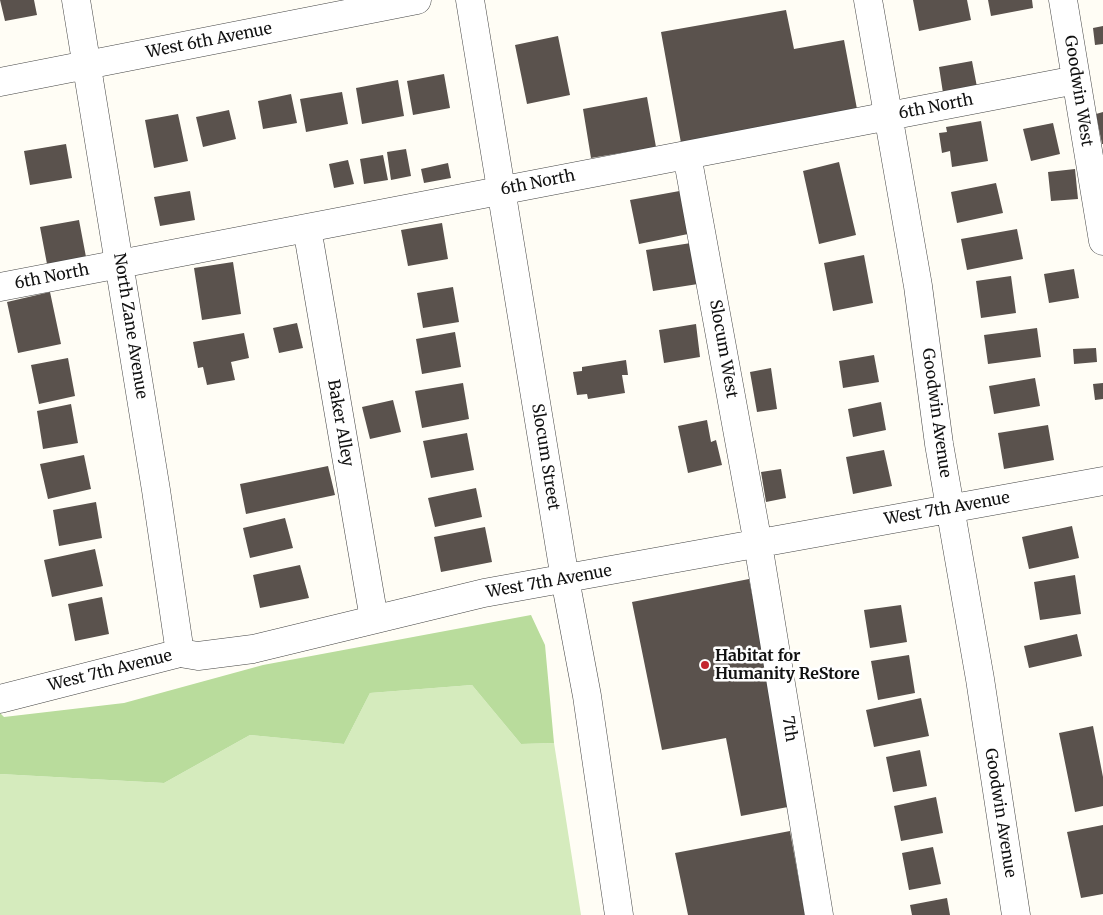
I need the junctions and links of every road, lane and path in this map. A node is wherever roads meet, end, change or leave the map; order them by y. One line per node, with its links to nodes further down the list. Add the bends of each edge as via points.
1 (76, 0): 6 (street, North Zane Avenue)
2 (417, 0): 6 (street, West 6th Avenue)
3 (470, 0): 11 (street, Slocum Street)
4 (868, 0): 9 (street, Goodwin Avenue)
5 (1063, 0): 7 (street, Goodwin West)
6 (86, 65): 8 (street, West 6th Avenue); 14 (street, North Zane Avenue)
7 (1076, 80): 9 (street, 6th North); 13 (street, Goodwin West)
8 (0, 82)
9 (889, 116): 10 (street, 6th North); 17 (street, Goodwin Avenue, via 918,286)
10 (688, 155): 11 (street, 6th North); 18 (street, Slocum West)
11 (501, 191): 12 (street, 6th North); 19 (street, Slocum Street)
12 (307, 228): 14 (street, 6th North); 20 (street, Baker Alley)
13 (1103, 241)
14 (119, 264): 15 (street, 6th North); 21 (street, North Zane Avenue)
15 (0, 287)
16 (1103, 481): 17 (street, West 7th Avenue)
17 (950, 508): 18 (street, West 7th Avenue); 25 (street, Goodwin Avenue)
18 (758, 544): 19 (street, West 7th Avenue); 24 (street, 7th)
19 (565, 579): 20 (street, West 7th Avenue, via 484,593); 23 (street, Slocum Street, via 587,696)
20 (374, 619): 21 (street, West 7th Avenue, via 253,649 198,656)
21 (180, 653): 22 (street, West 7th Avenue)
22 (0, 699)
23 (619, 915)
24 (819, 915)
25 (1016, 915)

